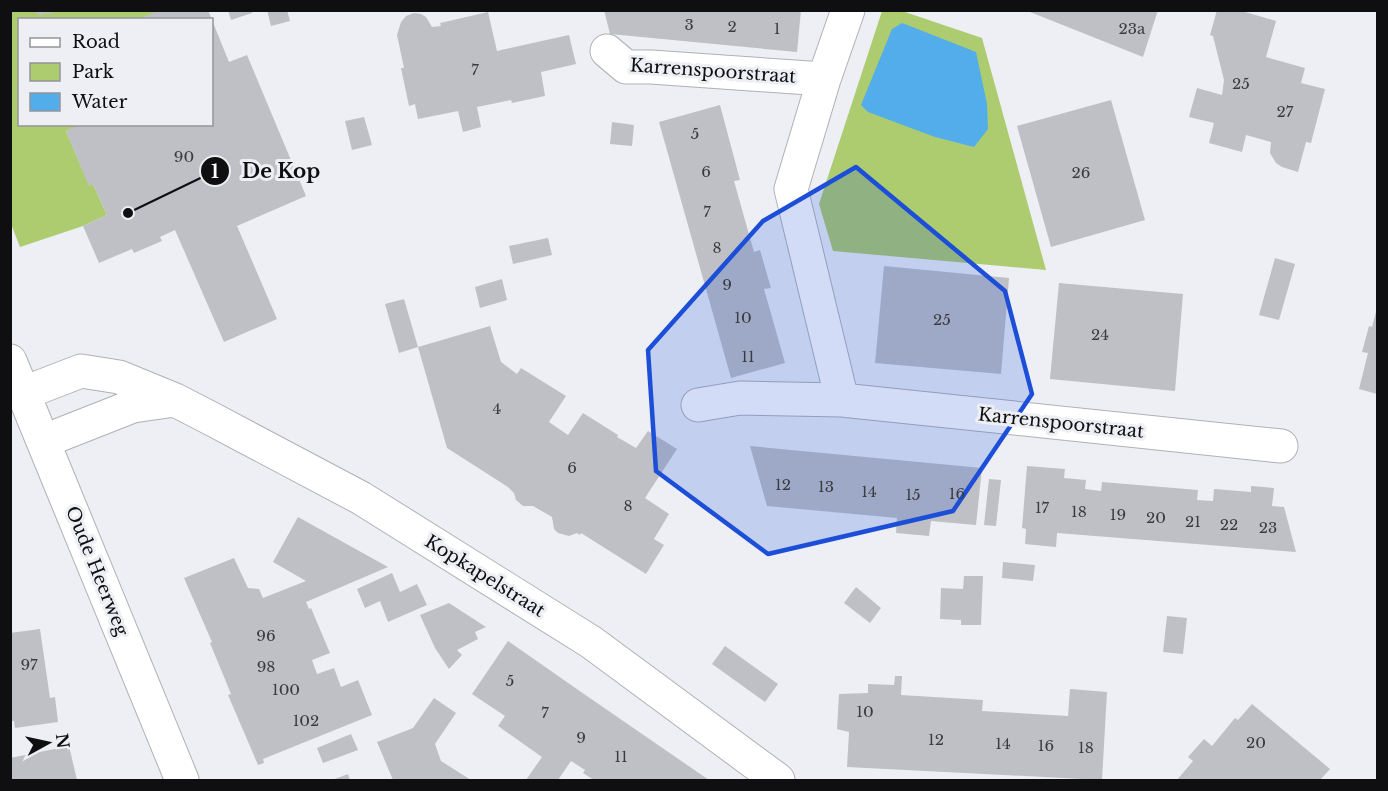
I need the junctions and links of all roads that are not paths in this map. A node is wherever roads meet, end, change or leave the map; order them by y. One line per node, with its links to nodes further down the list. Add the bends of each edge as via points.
1 (848, 10): 3 (street, Karrenspoorstraat)
2 (607, 51): 3 (street, Karrenspoorstraat, via 626,67)
3 (824, 79): 7 (street, Karrenspoorstraat, via 790,189)
4 (10, 361): 5 (street, Oude Heerweg)
5 (24, 393): 6 (street, Kopkapelstraat, via 81,371 119,377); 9 (street, Oude Heerweg)
6 (175, 400): 9 (street, via 134,406); 12 (street, Kopkapelstraat, via 361,498 591,642)
7 (842, 400): 8 (street, Karrenspoorstraat, via 740,398); 10 (street, Karrenspoorstraat)
8 (698, 405)
9 (44, 441): 11 (street, Oude Heerweg)
10 (1281, 446)
11 (182, 780)
12 (778, 780)

